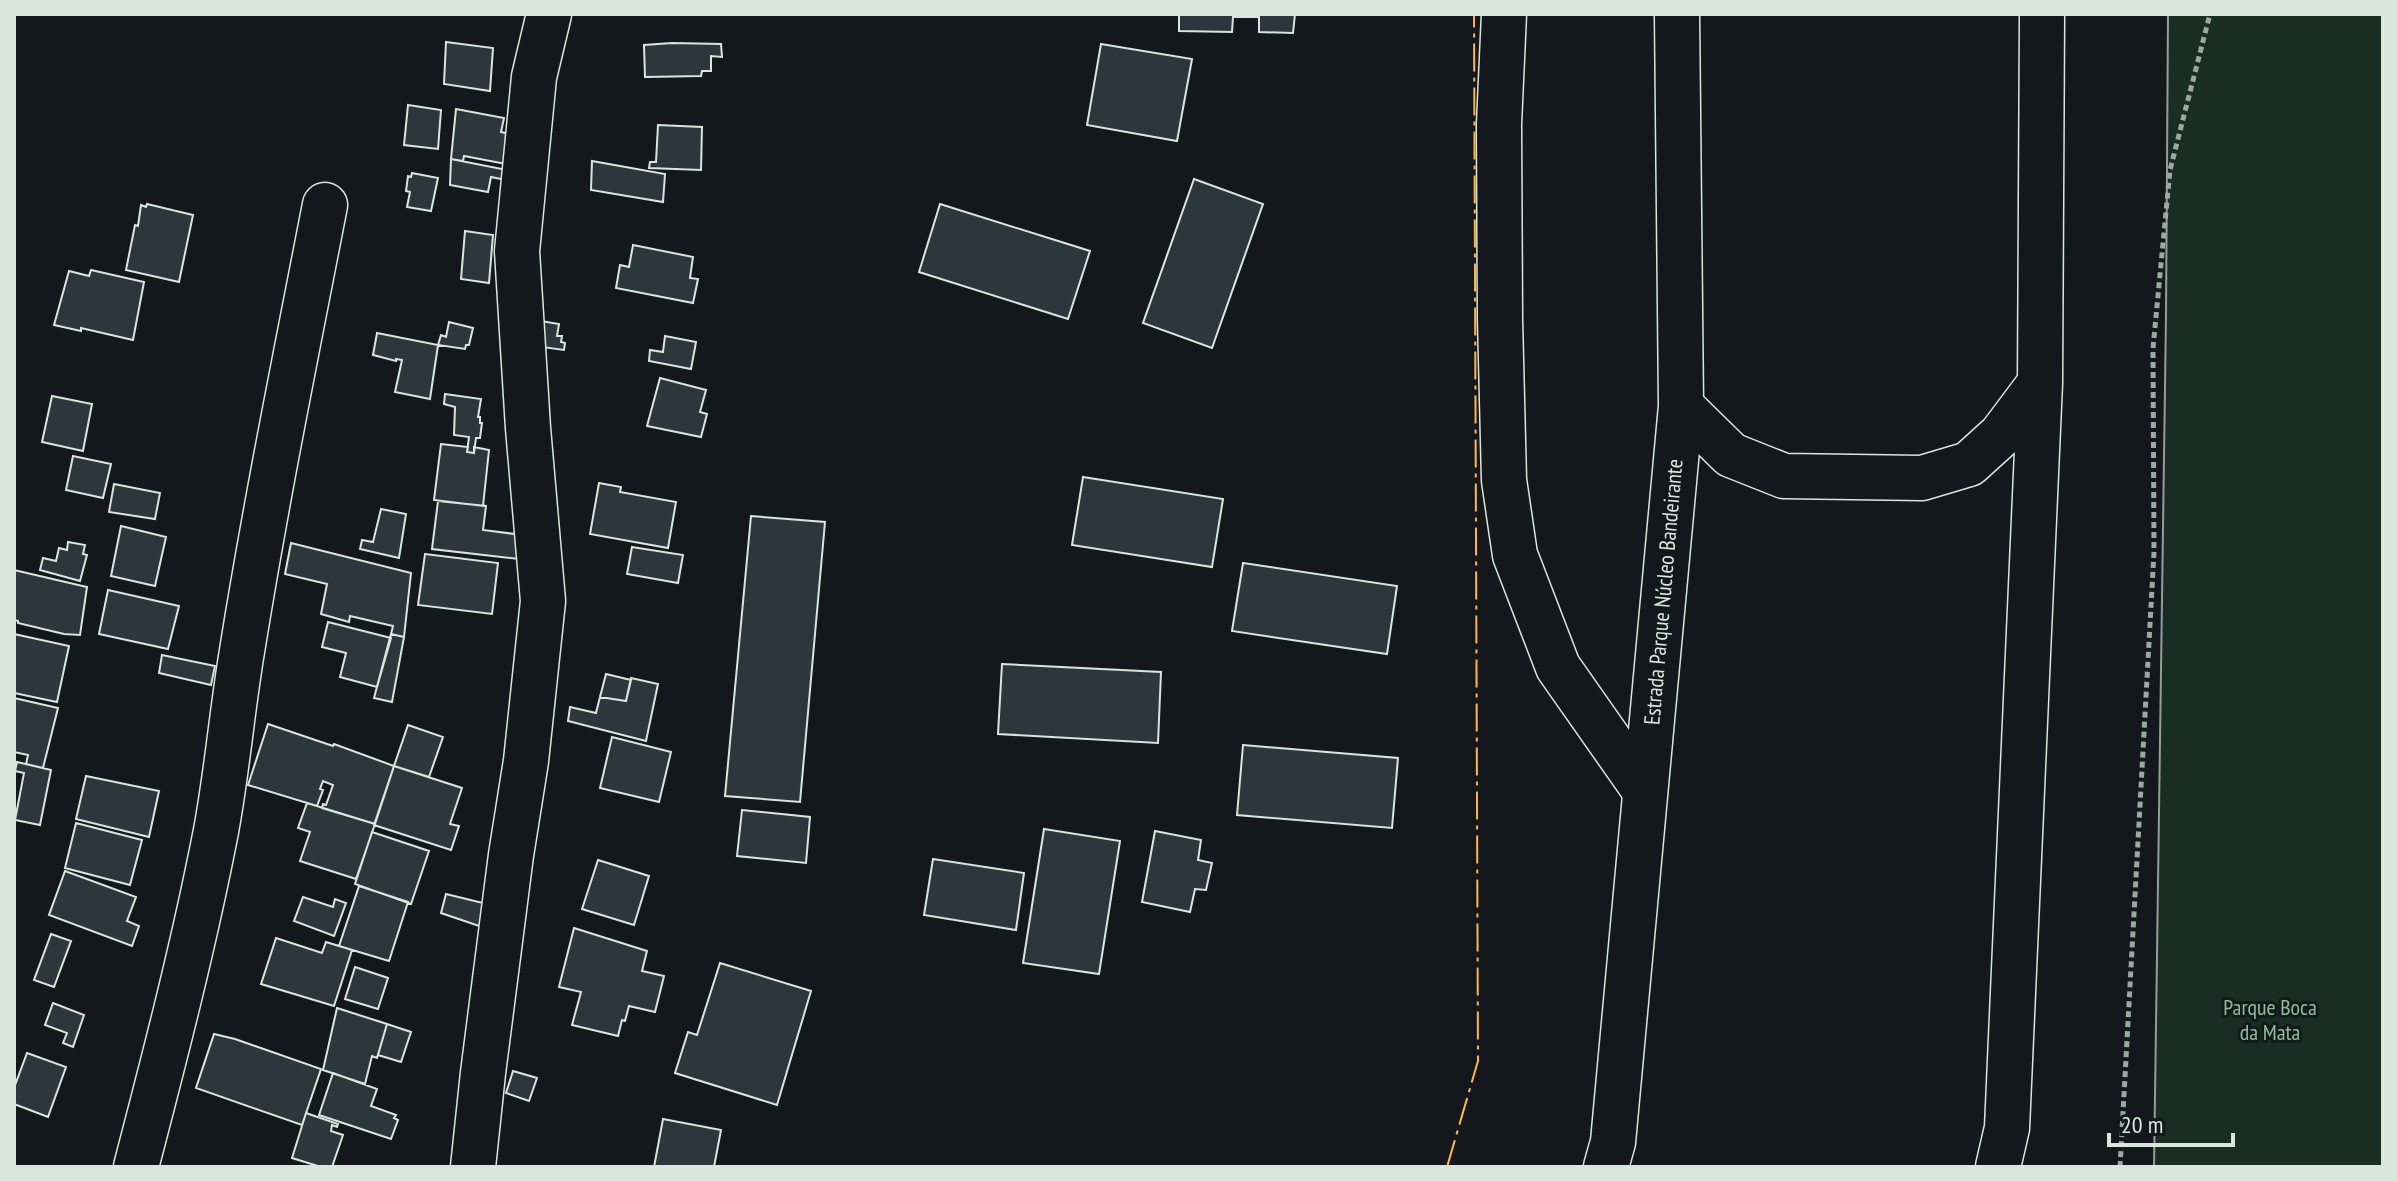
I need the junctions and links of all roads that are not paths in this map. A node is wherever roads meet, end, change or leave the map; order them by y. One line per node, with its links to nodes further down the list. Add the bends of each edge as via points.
1 (549, 14): 11 (main road, via 534,77 517,251 543,601)
2 (1504, 14): 8 (main road, via 1500,319 1504,480 1515,555 1558,667)
3 (1677, 14): 7 (main road, Estrada Parque Núcleo Bandeirante)
4 (2042, 14): 6 (main road)
5 (325, 205): 10 (main road, via 270,487 216,831)
6 (2040, 383): 7 (main road, via 2001,435 1969,464 1922,478 1784,476 1731,455); 9 (main road)
7 (1681, 406): 8 (main road, Estrada Parque Núcleo Bandeirante)
8 (1645, 791): 12 (main road, Estrada Parque Núcleo Bandeirante, via 1613,1142)
9 (2005, 1154)
10 (136, 1167)
11 (473, 1167)
12 (1606, 1167)

